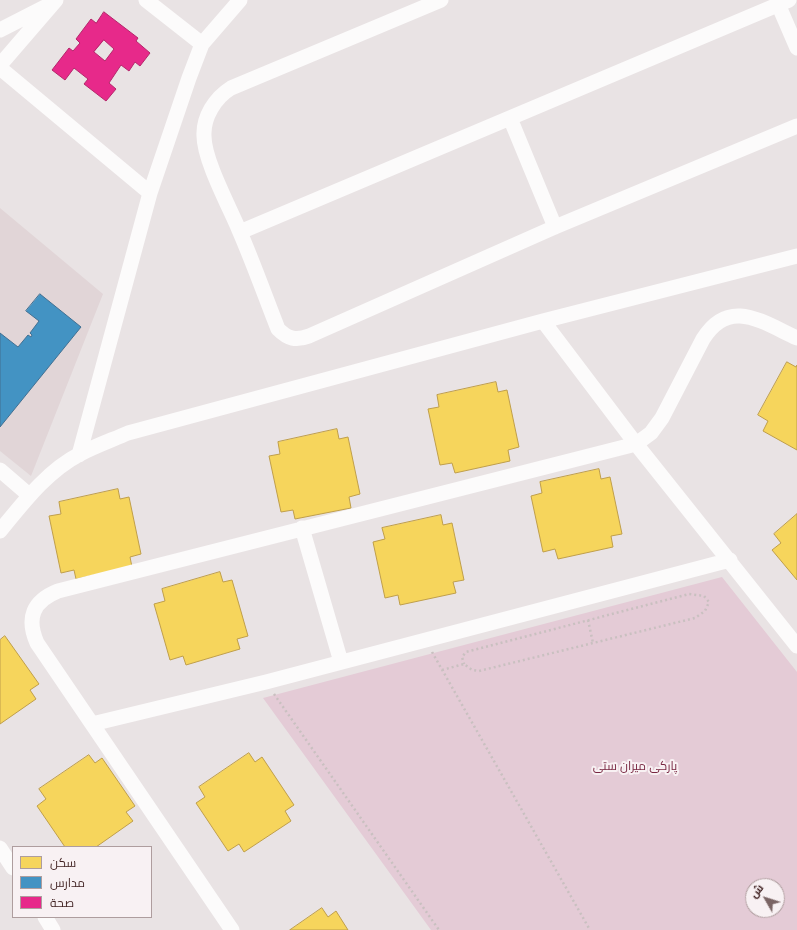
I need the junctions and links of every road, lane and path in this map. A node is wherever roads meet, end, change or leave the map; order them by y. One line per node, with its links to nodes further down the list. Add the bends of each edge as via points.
1 (146, 0): 7 (street)
2 (240, 0): 7 (street)
3 (441, 0): 15 (street, via 231,88 218,98 207,119 203,134 204,142)
4 (54, 2): 6 (street); 9 (street)
5 (784, 2): 8 (street); 11 (street)
6 (0, 30)
7 (202, 44): 13 (street)
8 (797, 48)
9 (0, 65)
10 (0, 68): 13 (street)
11 (510, 118): 14 (street); 15 (street)
12 (797, 126): 14 (street)
13 (150, 193): 20 (street)
14 (555, 227): 15 (street, via 301,339 292,339 278,329)
15 (240, 232)
16 (797, 256): 17 (street)
17 (543, 321): 19 (street); 20 (street, via 128,432)
18 (797, 338): 19 (street, via 748,316 734,315 721,319 710,327 657,426)
19 (636, 444): 23 (street); 25 (street)
20 (79, 454): 22 (street)
21 (0, 470): 22 (street)
22 (29, 495): 24 (street)
23 (302, 528): 30 (street); 34 (street, via 46,596 36,606 32,618 32,631 37,643)
24 (0, 531)
25 (730, 560): 27 (street); 29 (street)
26 (588, 620): 28 (path); 28 (path, via 689,594 704,596 709,602 705,611 695,618); 31 (path, via 466,652 462,657)
27 (425, 640): 30 (street); 32 (path)
28 (592, 643): 31 (path, via 480,671 472,670)
29 (797, 646)
30 (341, 662): 33 (street)
31 (464, 664): 32 (path)
32 (442, 670): 41 (path)
33 (266, 682): 34 (street); 40 (path)
34 (92, 724): 39 (street)
35 (0, 848): 36 (street)
36 (12, 866)
37 (46, 918): 38 (street)
38 (53, 930)
39 (232, 930)
40 (439, 930)
41 (590, 930)

